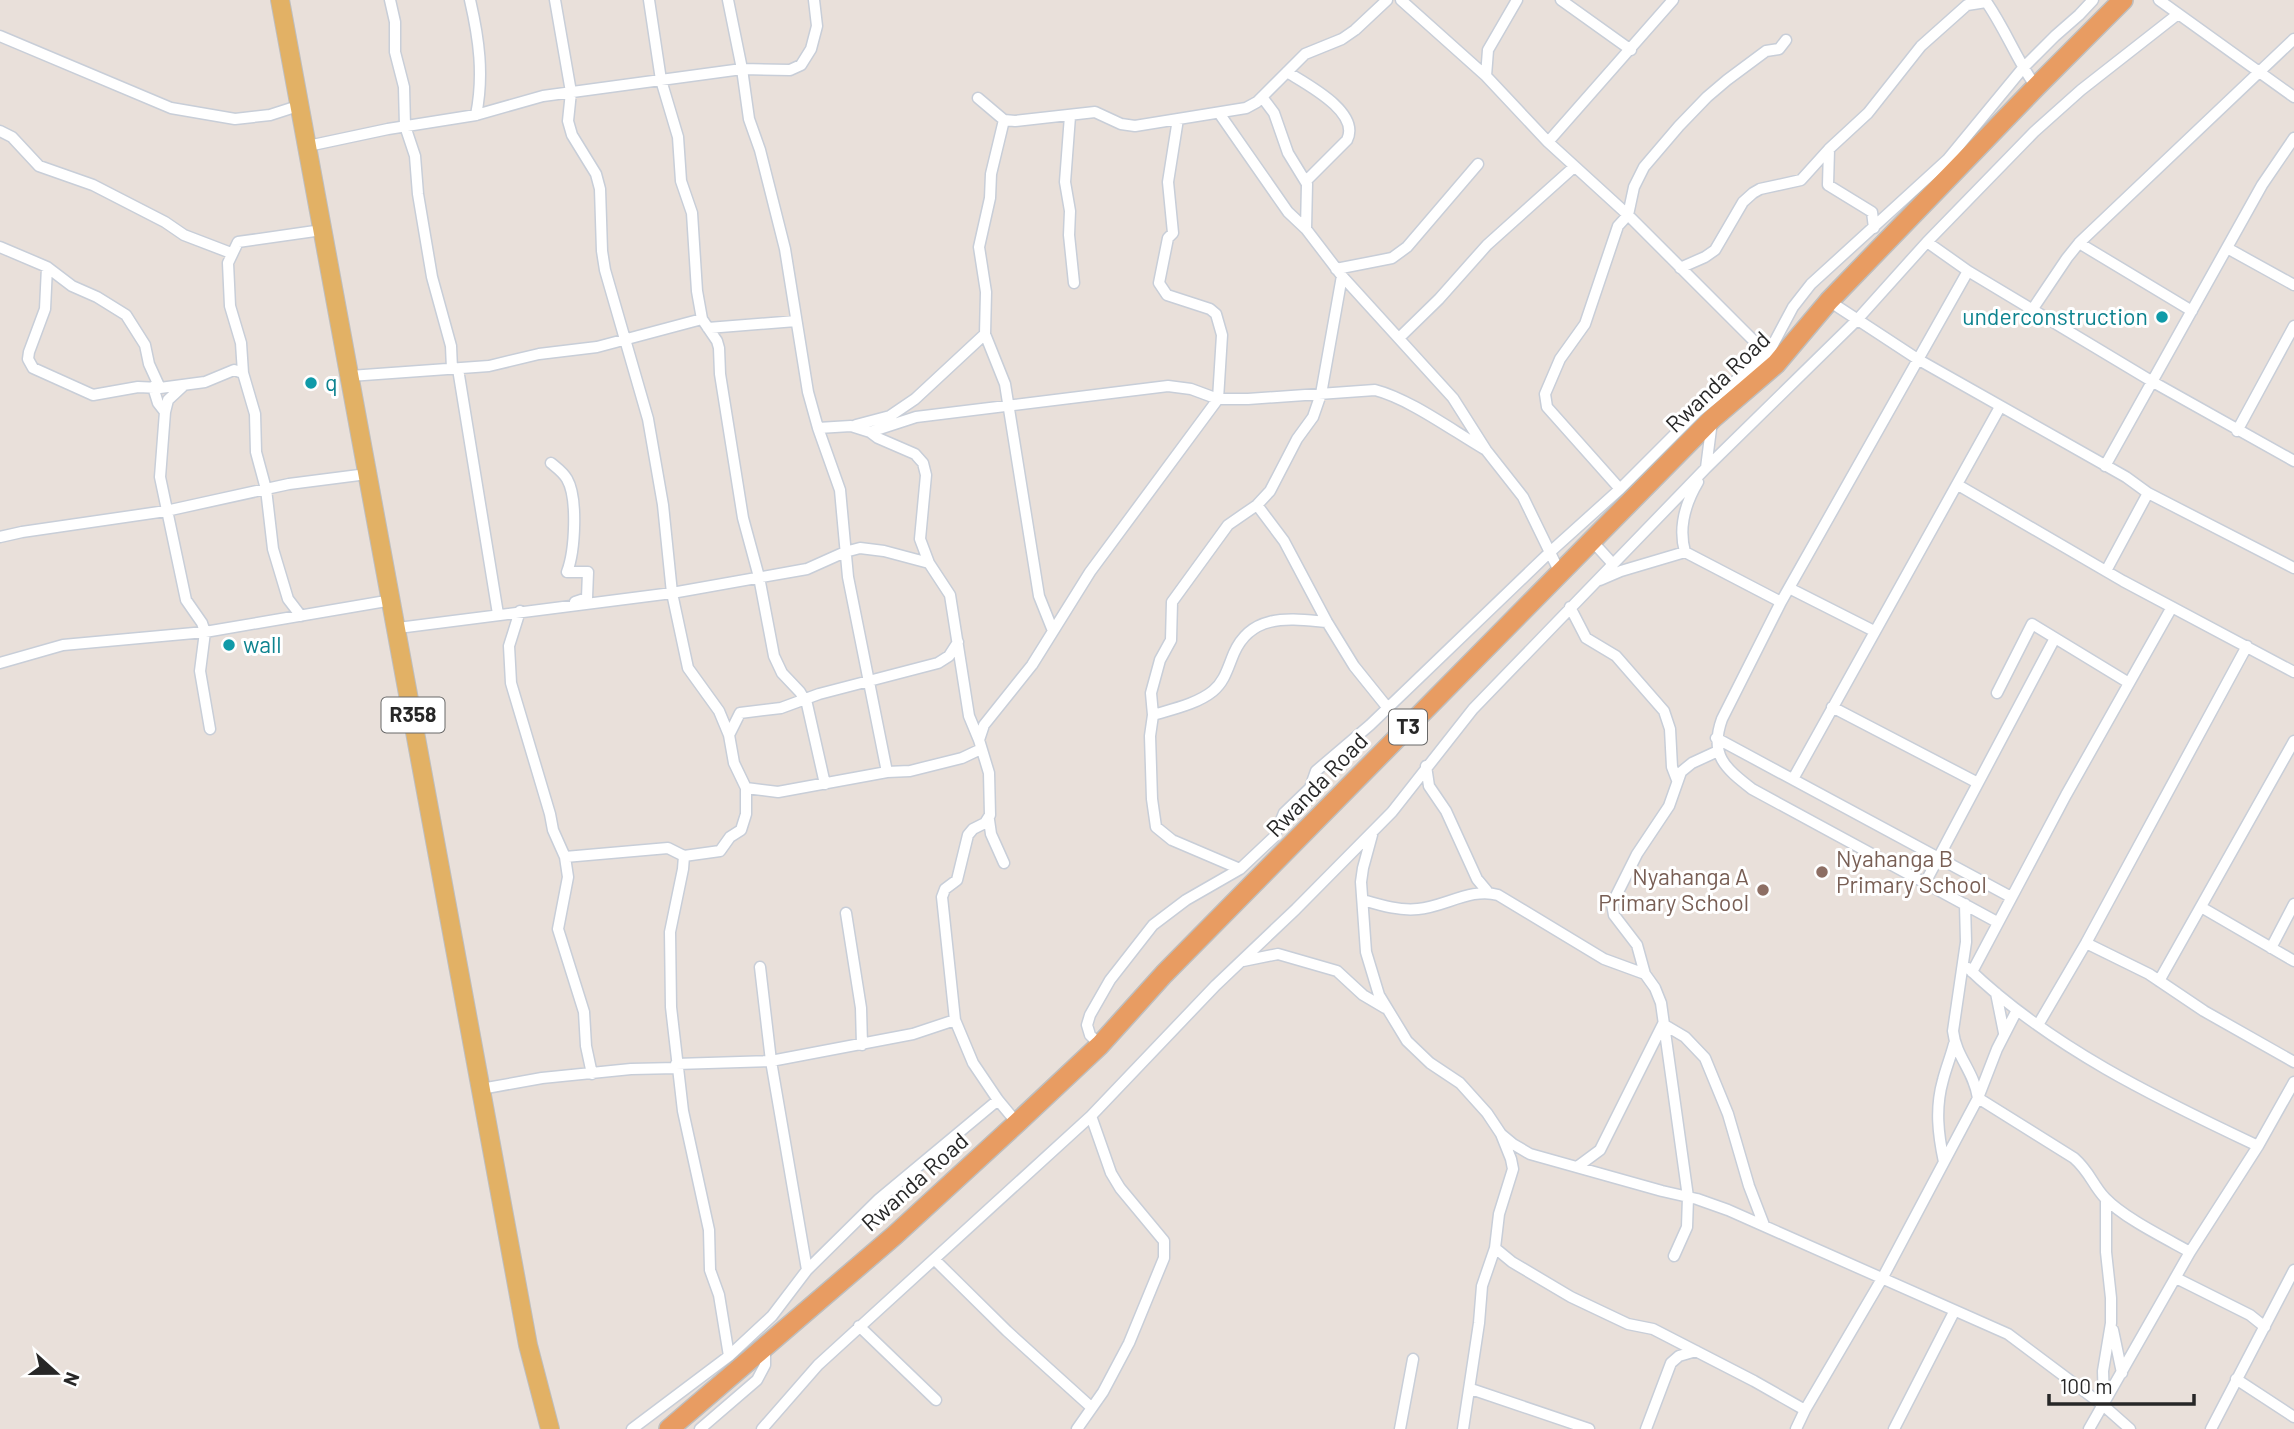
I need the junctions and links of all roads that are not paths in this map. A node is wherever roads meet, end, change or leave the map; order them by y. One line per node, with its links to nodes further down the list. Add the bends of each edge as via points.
1 (280, 0): 33 (main road, R358)
2 (390, 0): 39 (street, via 404,87)
3 (470, 0): 35 (street, via 481,71)
4 (555, 0): 29 (street)
5 (649, 0): 27 (street)
6 (728, 0): 23 (street)
7 (814, 0): 23 (street, via 817,26 801,65 790,70)
8 (1387, 0): 24 (street, via 1355,30 1310,51)
9 (1401, 0): 26 (street)
10 (1517, 0): 26 (street, via 1488,50)
11 (1561, 0): 21 (street)
12 (1673, 0): 21 (street)
13 (2093, 0): 22 (street)
14 (2123, 0): 28 (highway, Rwanda Road / T3)
15 (2159, 0): 17 (street)
16 (1986, 1): 22 (street); 44 (street, via 1968,5 1940,27 1914,52 1868,113)
17 (2178, 14): 25 (street); 52 (street, via 2057,110)
18 (0, 36): 33 (street, via 183,111 235,119)
19 (2294, 39): 25 (street)
20 (1786, 40): 48 (street, via 1779,50 1766,51 1727,80 1679,126 1644,167)
21 (1630, 50): 42 (street)
22 (2023, 68): 28 (street); 49 (street, via 1948,159)
23 (742, 69): 27 (street); 67 (street, via 749,119 786,249)
24 (1287, 72): 30 (street); 47 (street, via 1338,108 1350,134)
25 (2258, 72): 31 (street); 53 (street)
26 (1486, 76): 42 (street)
27 (661, 80): 29 (street); 68 (street, via 676,128 681,181 692,213 697,291)
28 (2036, 86): 63 (highway, Rwanda Road / T3)
29 (570, 92): 35 (street); 72 (street, via 568,121 600,189 602,251)
30 (1262, 97): 34 (street, via 1246,108); 47 (street, via 1275,113 1288,153)
31 (2294, 97)
32 (978, 98): 38 (street)
33 (300, 105): 43 (main road, R358)
34 (1219, 113): 37 (street); 50 (street, via 1279,200)
35 (476, 115): 39 (street)
36 (1070, 116): 37 (street, via 1095,112 1135,126); 38 (street); 61 (street, via 1065,182)
37 (1178, 119): 82 (street, via 1168,182 1173,233 1165,247 1159,283 1167,295 1216,314 1222,335)
38 (1004, 120): 70 (street, via 979,247 986,292)
39 (405, 126): 43 (street); 75 (street, via 415,156 432,277)
40 (0, 131): 56 (street, via 12,137 39,166 93,185 184,235)
41 (2294, 138): 55 (street)
42 (1548, 142): 46 (street)
43 (309, 146): 51 (main road, R358)
44 (1829, 149): 49 (street, via 1828,185 1872,212); 58 (street, via 1801,180 1760,189 1748,197 1717,247)
45 (1478, 164): 60 (street, via 1407,247 1392,258)
46 (1574, 167): 48 (street); 71 (street, via 1487,245)
47 (1306, 181): 50 (street)
48 (1628, 215): 58 (street); 99 (street, via 1618,226 1586,324 1560,359 1544,398)
49 (1874, 228): 73 (street, via 1801,295)
50 (1306, 229): 60 (street)
51 (322, 230): 56 (street, via 242,241); 77 (main road, R358)
52 (1927, 242): 59 (street); 66 (street)
53 (2079, 243): 64 (street); 65 (street)
54 (0, 247): 57 (street)
55 (2227, 248): 62 (street); 65 (street)
56 (231, 253): 76 (street, via 230,306 241,343)
57 (47, 267): 80 (street, via 126,315 145,345); 80 (street, via 45,309 29,352 31,366 89,394)
58 (1680, 268): 73 (street)
59 (1968, 271): 64 (street); 74 (street)
60 (1339, 272): 71 (street); 81 (street)
61 (1074, 283)
62 (2294, 285)
63 (1829, 300): 66 (street); 73 (highway, Rwanda Road / T3)
64 (2032, 310): 78 (street)
65 (2192, 311): 78 (street)
66 (1856, 320): 74 (street); 95 (street)
67 (796, 321): 68 (street); 88 (street)
68 (705, 323): 72 (street); 113 (street, via 719,348 743,518)
69 (2294, 326): 89 (street)
70 (985, 334): 83 (street); 87 (street, via 915,400 890,416)
71 (1399, 338): 91 (street, via 1453,398)
72 (625, 339): 75 (street); 116 (street, via 648,419 663,505)
73 (1772, 359): 86 (highway, Rwanda Road / T3); 99 (street, via 1697,412)
74 (1919, 360): 84 (street); 115 (street)
75 (455, 369): 77 (street); 123 (street)
76 (239, 371): 79 (street); 98 (street, via 254,414 256,452)
77 (350, 376): 96 (main road, R358)
78 (2152, 382): 89 (street); 94 (street)
79 (183, 386): 80 (street); 85 (street, via 168,400)
80 (156, 387): 85 (street)
81 (1321, 394): 82 (street); 91 (street, via 1386,393); 101 (street, via 1314,417)
82 (1218, 399): 83 (street, via 1168,386); 127 (street, via 1090,572)
83 (1008, 404): 90 (street, via 915,416); 127 (street, via 1039,596)
84 (2000, 407): 94 (street); 97 (street)
85 (165, 412): 102 (street, via 159,465)
86 (1712, 419): 95 (street); 104 (highway, Rwanda Road / T3)
87 (851, 426): 88 (street); 90 (street)
88 (818, 428): 105 (street, via 840,490)
89 (2237, 431): 92 (street)
90 (870, 432): 108 (street, via 915,454 923,463 926,475 919,530)
91 (1486, 450): 107 (street, via 1522,497)
92 (2294, 461)
93 (551, 463): 119 (street, via 567,478 572,492 573,552 566,572 588,572 587,598)
94 (2105, 466): 100 (street)
95 (1706, 468): 106 (street, via 1684,513); 109 (street)
96 (367, 474): 98 (street); 117 (main road, R358)
97 (1958, 485): 111 (street); 128 (street)
98 (267, 489): 102 (street); 124 (street, via 273,549 287,595)
99 (1620, 489): 107 (street)
100 (2148, 493): 110 (street); 111 (street)
101 (1257, 505): 125 (street, via 1284,541); 141 (street, via 1228,525 1174,597 1171,640 1152,684)
102 (166, 511): 103 (street); 129 (street, via 186,600)
103 (0, 537)
104 (1592, 541): 109 (street); 112 (highway, Rwanda Road / T3)
105 (845, 552): 108 (street, via 869,548); 113 (street, via 807,569); 135 (street)
106 (1685, 552): 114 (street); 118 (street)
107 (1549, 553): 112 (street); 139 (street)
108 (929, 563): 131 (street, via 950,595)
109 (1612, 563): 114 (street)
110 (2294, 568)
111 (2106, 571): 121 (street)
112 (1560, 573): 188 (highway, Rwanda Road / T3, via 1164,974)
113 (759, 578): 116 (street); 138 (street, via 775,656 782,673)
114 (1594, 582): 120 (street)
115 (1789, 588): 118 (street); 128 (street)
116 (671, 593): 119 (street); 143 (street, via 688,668 719,711)
117 (392, 600): 124 (street); 126 (main road, R358)
118 (1781, 602): 144 (street)
119 (566, 606): 122 (street)
120 (1570, 607): 148 (street); 151 (street, via 1586,638 1616,656 1664,711 1671,729)
121 (2172, 607): 132 (street); 136 (street)
122 (520, 611): 123 (street); 158 (street, via 509,646 511,683)
123 (498, 614): 126 (street)
124 (300, 616): 129 (street)
125 (1327, 622): 139 (street); 141 (street, via 1287,618 1266,622 1242,640 1214,690)
126 (398, 628): 194 (main road, R358)
127 (1053, 631): 146 (street, via 1009,696 989,717)
128 (1874, 631): 140 (street)
129 (205, 632): 133 (street, via 63,645); 142 (street, via 200,671)
130 (2055, 638): 136 (street); 137 (street, via 2032,624); 152 (street)
131 (958, 642): 135 (street, via 938,663); 146 (street, via 970,716)
132 (2247, 646): 134 (street); 171 (street)
133 (0, 663)
134 (2294, 672)
135 (870, 682): 138 (street); 149 (street)
136 (2129, 683): 164 (street)
137 (1997, 692)
138 (804, 699): 143 (street, via 781,708 740,713); 153 (street)
139 (1387, 707): 161 (street, via 1317,771 1310,788 1284,813 1277,834)
140 (1832, 707): 150 (street); 152 (street)
141 (1153, 715): 161 (street, via 1150,736 1156,827 1172,840)
142 (210, 729)
143 (729, 735): 154 (street, via 734,763)
144 (1716, 738): 147 (street); 150 (street)
145 (2294, 741): 168 (street)
146 (980, 744): 149 (street, via 956,760); 155 (street, via 989,780)
147 (1718, 751): 151 (street, via 1692,763); 162 (street, via 1724,764 1752,789)
148 (1426, 766): 156 (street); 163 (street, via 1429,786)
149 (887, 772): 153 (street)
150 (1793, 779): 159 (street)
151 (1677, 780): 177 (street, via 1669,806 1637,854 1612,904 1614,915 1637,945)
152 (1978, 783): 159 (street)
153 (825, 784): 154 (street, via 778,792)
154 (746, 788): 157 (street, via 741,830 720,851)
155 (989, 820): 160 (street); 182 (street, via 970,831 957,880 942,897)
156 (1373, 831): 165 (street, via 1363,868); 174 (street)
157 (684, 856): 158 (street, via 668,848); 191 (street, via 670,932)
158 (565, 857): 192 (street, via 568,877 558,929 584,1012)
159 (1938, 858): 162 (street); 164 (street)
160 (1004, 863)
161 (1240, 869): 188 (street, via 1168,913 1138,943 1090,1015 1090,1035)
162 (1925, 883): 166 (street)
163 (1486, 891): 165 (street, via 1418,909); 177 (street, via 1604,959)
164 (2011, 897): 170 (street)
165 (1363, 900): 180 (street, via 1368,964)
166 (1965, 904): 170 (street); 176 (street)
167 (2294, 904): 172 (street)
168 (2201, 907): 172 (street); 178 (street)
169 (846, 913): 187 (street)
170 (1997, 922): 176 (street)
171 (2086, 943): 178 (street); 184 (street)
172 (2271, 948): 173 (street)
173 (2294, 961)
174 (1241, 962): 180 (street, via 1278,954 1337,971); 197 (street)
175 (760, 967): 189 (street)
176 (1968, 968): 179 (street); 186 (street)
177 (1645, 974): 183 (street, via 1661,1003)
178 (2159, 981): 190 (street)
179 (1996, 993): 181 (street); 185 (street)
180 (1385, 1008): 199 (street, via 1407,1041 1460,1083)
181 (2017, 1010): 184 (street); 185 (street)
182 (955, 1020): 187 (street); 196 (street, via 973,1063)
183 (1663, 1024): 202 (street, via 1600,1150); 203 (street); 205 (street, via 1685,1037 1704,1058)
184 (2038, 1025): 200 (street, via 2166,1103)
185 (2004, 1033): 195 (street)
186 (1954, 1044): 195 (street, via 1974,1077); 201 (street, via 1938,1107)
187 (862, 1045): 189 (street)
188 (1100, 1045): 198 (highway, Rwanda Road / T3)
189 (771, 1061): 191 (street); 210 (street)
190 (2294, 1062)
191 (677, 1066): 192 (street); 220 (street, via 709,1230 710,1270)
192 (592, 1074): 194 (street)
193 (2294, 1082): 200 (street)
194 (481, 1089): 230 (main road, R358, via 528,1345)
195 (1978, 1098): 201 (street); 204 (street, via 2074,1158)
196 (998, 1100): 198 (street); 210 (street, via 879,1199)
197 (1091, 1116): 209 (street); 227 (street, via 1111,1173 1164,1241 1164,1258 1129,1343)
198 (1017, 1123): 218 (highway, Rwanda Road / T3)
199 (1501, 1134): 202 (street, via 1530,1154); 206 (street, via 1513,1169)
200 (2258, 1146): 207 (street)
201 (1944, 1162): 212 (street)
202 (1577, 1167): 203 (street)
203 (1688, 1197): 205 (street); 208 (street, via 1686,1227)
204 (2106, 1199): 207 (street); 215 (street)
205 (1765, 1225): 212 (street)
206 (1494, 1248): 219 (street, via 1571,1297 1628,1324 1647,1326); 224 (street, via 1482,1286)
207 (2190, 1252): 213 (street)
208 (1674, 1256)
209 (935, 1260): 216 (street); 227 (street)
210 (807, 1270): 220 (street, via 772,1316)
211 (2294, 1270): 217 (street)
212 (1883, 1277): 214 (street); 228 (street)
213 (2176, 1278): 217 (street); 222 (street)
214 (1954, 1312): 226 (street, via 2016,1339); 241 (street)
215 (2111, 1323): 222 (street); 226 (street, via 2103,1371)
216 (859, 1326): 225 (street); 234 (street)
217 (2265, 1327): 223 (street)
218 (765, 1348): 232 (highway, Rwanda Road / T3); 233 (street, via 765,1365 757,1380)
219 (1696, 1352): 228 (street); 239 (street, via 1671,1363)
220 (729, 1356): 231 (street)
221 (1413, 1359): 236 (street)
222 (2122, 1373): 226 (street)
223 (2236, 1379): 229 (street); 244 (street)
224 (1471, 1389): 237 (street); 238 (street)
225 (936, 1400)
226 (2104, 1406): 242 (street); 243 (street)
227 (1091, 1407): 235 (street)
228 (1805, 1410): 240 (street)
229 (2294, 1417)
230 (550, 1429)
231 (632, 1429)
232 (669, 1429)
233 (700, 1429)
234 (762, 1429)
235 (1077, 1429)
236 (1400, 1429)
237 (1463, 1429)
238 (1590, 1429)
239 (1646, 1429)
240 (1796, 1429)
241 (1894, 1429)
242 (2089, 1429)
243 (2130, 1429)
244 (2211, 1429)

